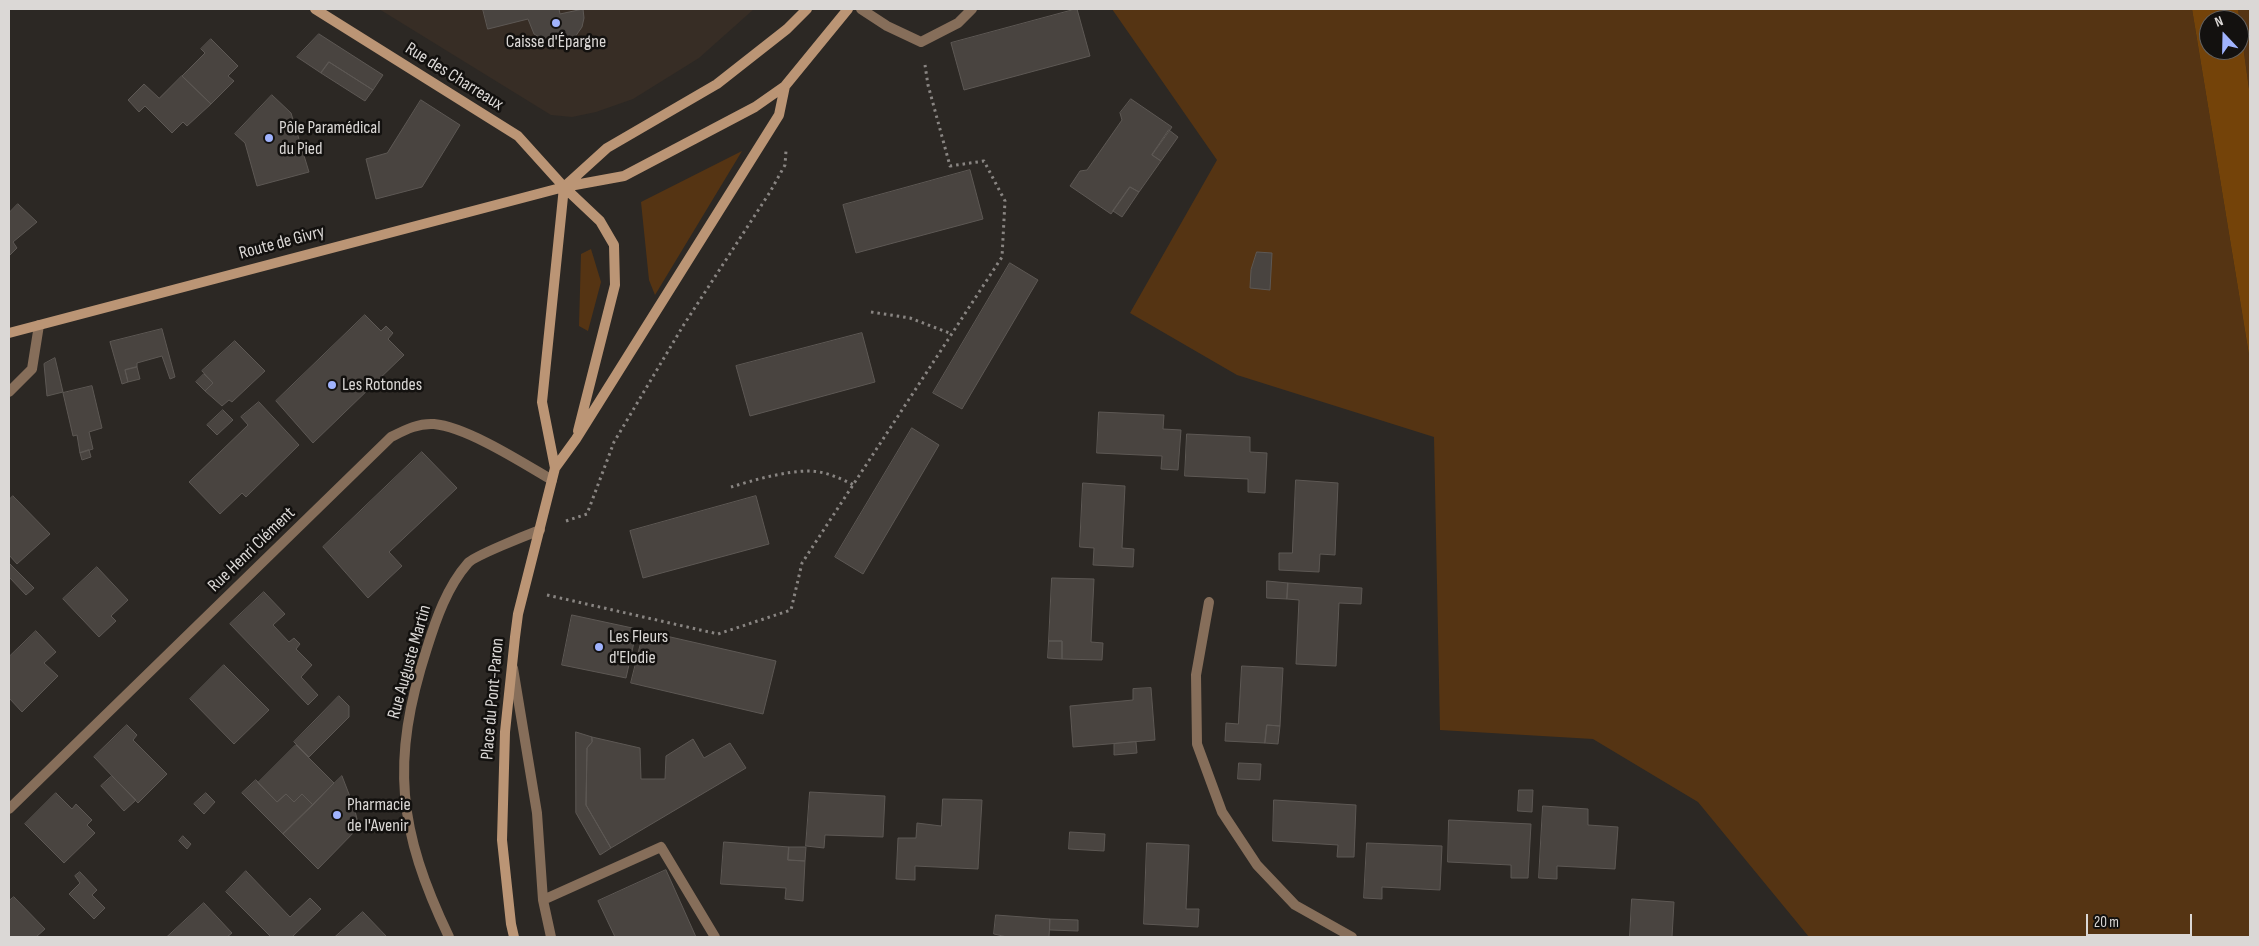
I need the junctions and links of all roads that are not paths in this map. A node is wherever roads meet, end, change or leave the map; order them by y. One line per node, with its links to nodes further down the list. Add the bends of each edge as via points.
1 (315, 9): 7 (main road, Rue des Charreaux, via 518,136)
2 (807, 9): 7 (main road, via 787,29 717,84 607,148)
3 (848, 9): 6 (main road)
4 (861, 9): 5 (street, via 887,26 922,42 958,23)
5 (972, 9)
6 (785, 86): 7 (main road, Route de Givry, via 755,107 624,176); 11 (main road, via 779,115)
7 (564, 187): 8 (main road, Route de Givry); 11 (main road, Rue des Charreaux, via 600,221 614,245 615,285); 12 (main road, via 542,402)
8 (39, 324): 9 (main road, Route de Givry); 10 (street, via 32,369)
9 (9, 332)
10 (9, 392)
11 (576, 439): 12 (main road)
12 (555, 468): 13 (main road, Place du Pont-Paron)
13 (552, 480): 14 (main road, Place du Pont-Paron); 17 (street, Rue Henri Clément, via 503,450 435,424 412,427 391,437)
14 (540, 530): 16 (main road, Place du Pont-Paron, via 518,614); 19 (street, Rue Auguste Martin, via 469,562 440,607 409,712 403,763 405,809 428,894)
15 (1209, 602): 23 (street, via 1196,675 1198,744 1222,812 1257,865 1295,905)
16 (512, 660): 18 (street, via 537,813); 20 (main road, Place du Pont-Paron, via 505,732 502,840)
17 (9, 809)
18 (543, 900): 21 (street); 22 (street, via 661,847)
19 (449, 937)
20 (514, 937)
21 (551, 937)
22 (715, 937)
23 (1352, 937)

